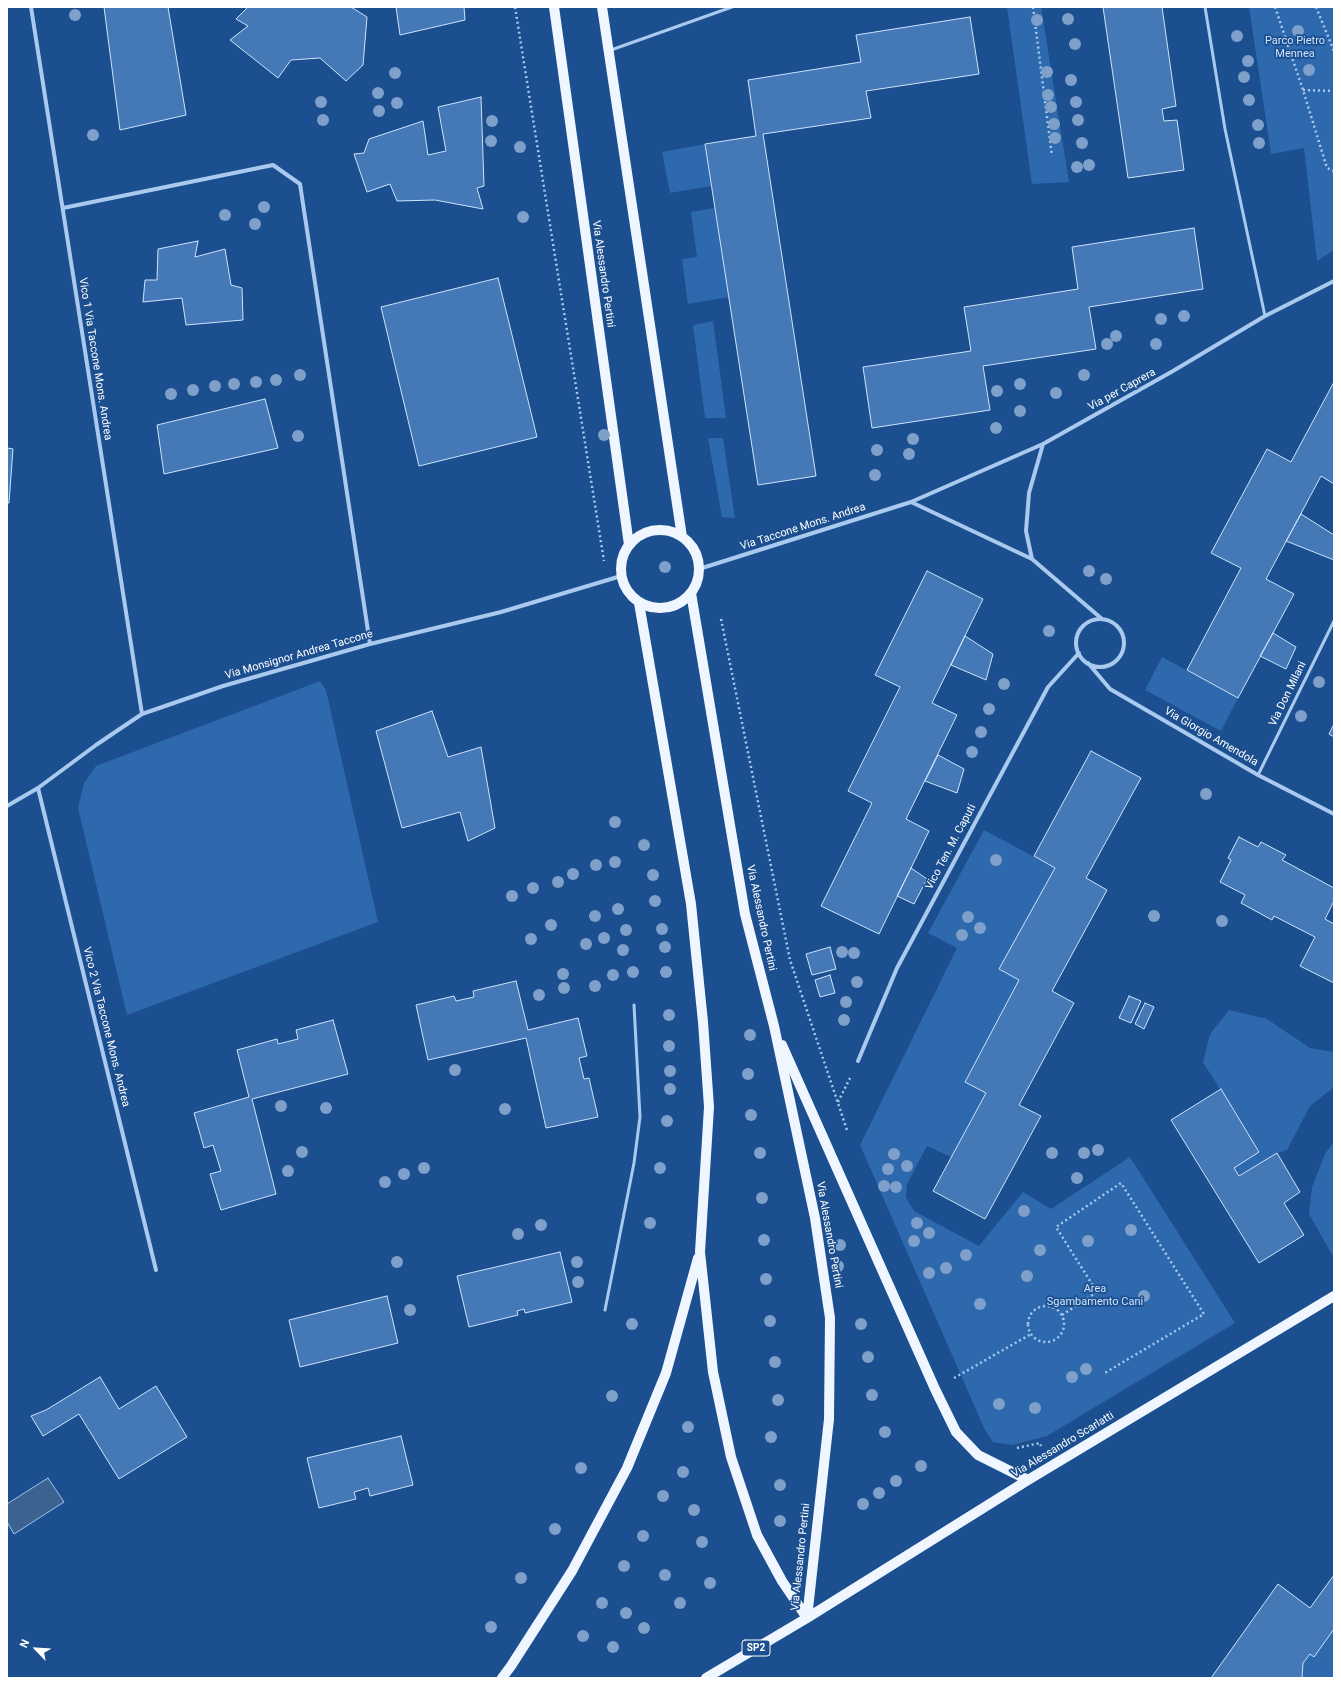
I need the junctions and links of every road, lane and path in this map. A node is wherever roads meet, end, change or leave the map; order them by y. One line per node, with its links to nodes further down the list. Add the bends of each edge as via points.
1 (31, 7): 16 (street, Vico 1 Via Taccone Mons. Andrea)
2 (515, 7): 26 (path)
3 (554, 7): 22 (main road, Via Alessandro Pertini)
4 (602, 7): 10 (main road)
5 (732, 7): 10 (lane)
6 (1033, 7): 14 (path)
7 (1205, 7): 18 (lane, via 1225,129)
8 (1274, 7): 12 (path)
9 (1316, 7): 11 (path)
10 (610, 51): 21 (main road)
11 (1334, 51)
12 (1303, 90): 13 (path); 15 (path, via 1327,168)
13 (1334, 91)
14 (1052, 156)
15 (1334, 172)
16 (63, 208): 32 (street, via 273,165 300,184); 35 (street, Vico 1 Via Taccone Mons. Andrea)
17 (1334, 281): 18 (street, Via per Caprera)
18 (1265, 316): 19 (street, Via per Caprera)
19 (1043, 444): 20 (street, Via per Caprera); 23 (street, via 1029,493 1026,531)
20 (911, 502): 23 (street); 24 (street, Via Taccone Mons. Andrea)
21 (682, 537): 22 (main road, via 660,530 648,532); 24 (main road, via 697,557)
22 (629, 545): 25 (main road, via 623,554)
23 (1032, 559): 30 (street)
24 (699, 570): 27 (main road, via 697,582)
25 (621, 576): 26 (street, Via Monsignor Andrea Taccone); 28 (main road, via 627,591)
26 (607, 580): 32 (street, Via Monsignor Andrea Taccone, via 501,612)
27 (691, 593): 28 (main road, via 673,607 655,608); 41 (main road, Via Alessandro Pertini, via 745,914)
28 (639, 603): 45 (main road, Via Alessandro Pertini, via 692,904 709,1107)
29 (720, 617): 43 (path, via 790,960)
30 (1102, 619): 33 (street, via 1088,623 1082,628 1077,643); 34 (street, via 1121,630 1124,638 1122,653 1112,664 1096,666)
31 (1334, 620): 36 (lane, Via Don Milani)
32 (370, 644): 35 (street, Via Monsignor Andrea Taccone, via 223,686)
33 (1079, 653): 34 (street, Via Giorgio Amendola); 42 (street, Vico Ten. M. Caputi, via 1048,687 897,968)
34 (1088, 663): 36 (street, Via Giorgio Amendola, via 1110,689)
35 (142, 714): 37 (street, Via Monsignor Andrea Taccone)
36 (1258, 775): 39 (street, Via Giorgio Amendola)
37 (38, 788): 38 (street, Via Monsignor Andrea Taccone); 46 (street, Vico 2 Via Taccone Mons. Andrea)
38 (7, 806)
39 (1334, 814)
40 (634, 1005): 48 (lane, via 640,1117 634,1163)
41 (774, 1026): 52 (main road); 56 (main road, Via Alessandro Pertini, via 815,1218 830,1318 829,1419)
42 (858, 1061): 43 (path)
43 (838, 1102): 44 (path)
44 (848, 1132)
45 (700, 1252): 56 (main road, Via Alessandro Pertini, via 713,1372 730,1457 757,1535 782,1581); 57 (main road, via 666,1373 627,1468 572,1572)
46 (156, 1270)
47 (1334, 1296): 54 (main road, Via Alessandro Scarlatti)
48 (605, 1310)
49 (1062, 1315): 50 (path, via 1064,1326 1059,1337 1053,1341 1041,1342); 50 (path, via 1048,1306 1036,1309 1029,1318); 51 (path, via 1097,1292 1056,1227 1121,1183 1204,1314)
50 (1031, 1334): 52 (path)
51 (1103, 1374)
52 (935, 1389): 55 (main road, via 956,1432 978,1455)
53 (1016, 1449): 54 (path, via 1040,1443)
54 (1052, 1466): 55 (main road, Via Alessandro Scarlatti)
55 (1028, 1480): 56 (main road, Via Alessandro Scarlatti)
56 (807, 1618): 58 (main road, SP2)
57 (502, 1678)
58 (706, 1678)

